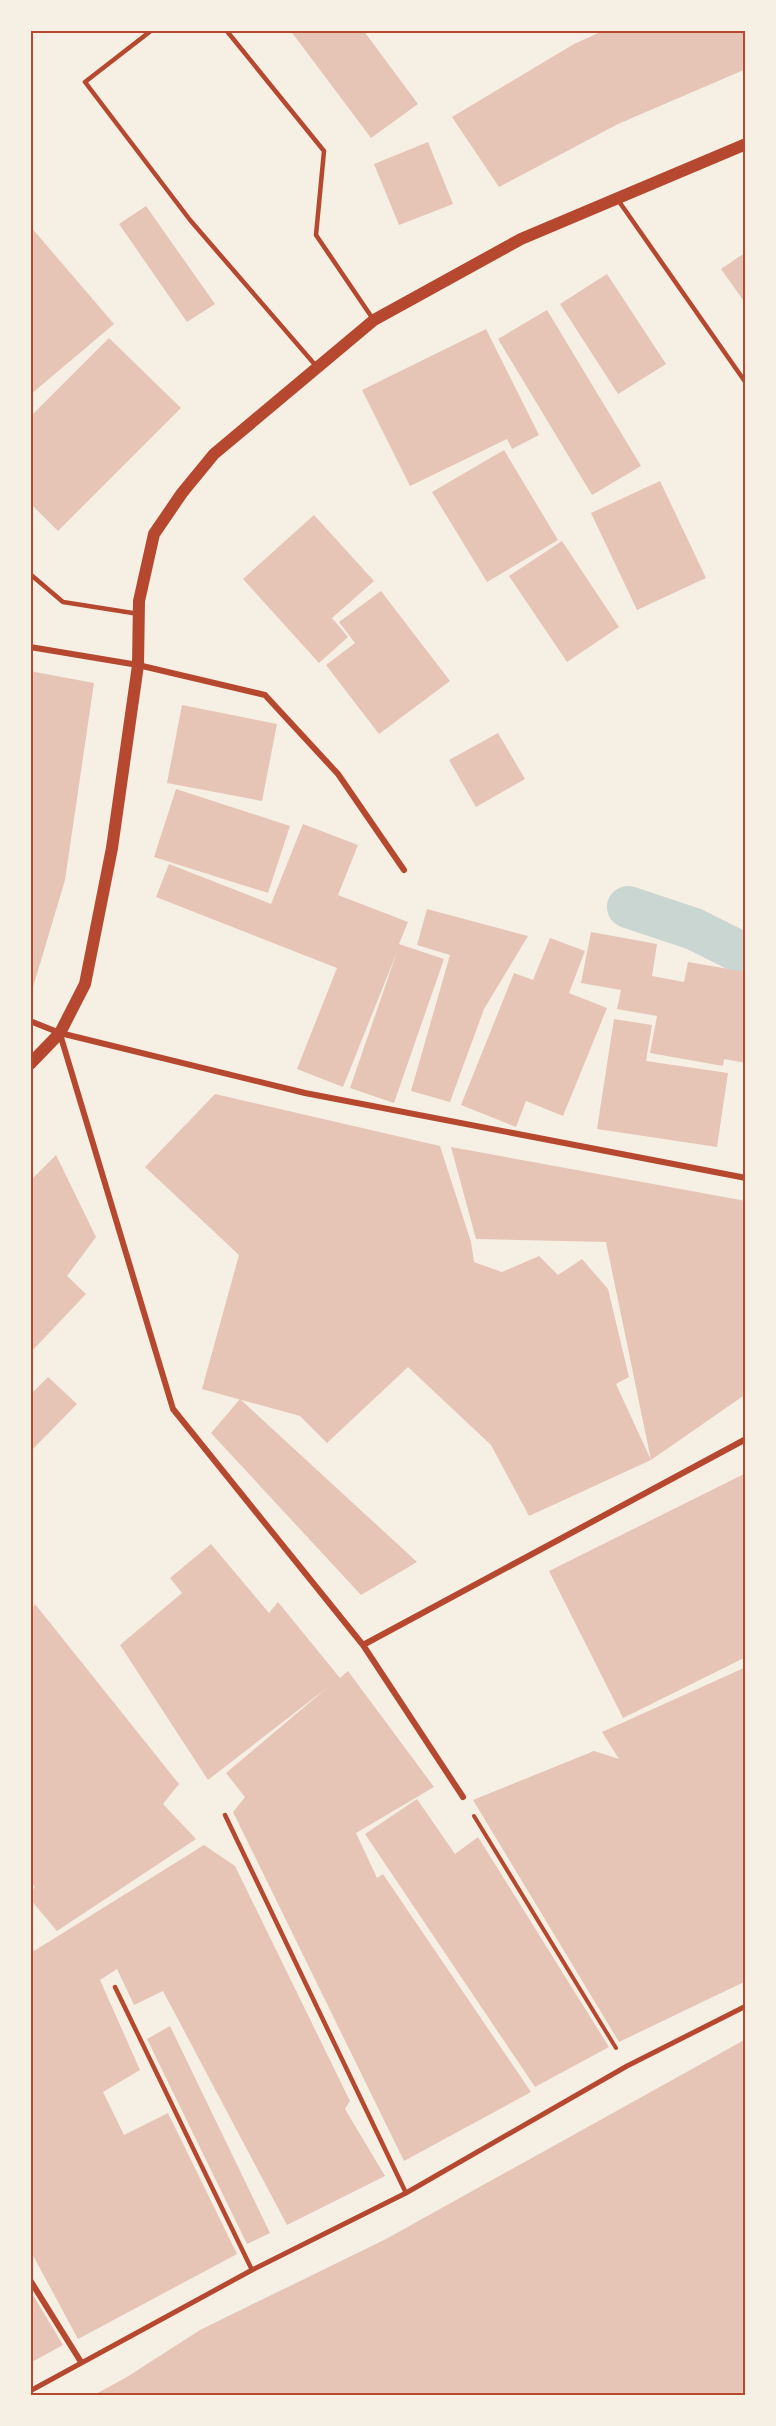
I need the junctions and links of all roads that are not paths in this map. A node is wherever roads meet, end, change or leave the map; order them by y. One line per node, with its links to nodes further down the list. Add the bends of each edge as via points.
1 (152, 30): 6 (lane, via 85,82 190,220)
2 (226, 30): 5 (lane, via 324,151 316,235)
3 (746, 144): 4 (main road)
4 (616, 198): 5 (main road, via 521,239); 7 (lane)
5 (374, 320): 6 (main road)
6 (317, 366): 9 (main road, via 214,454 182,493 154,534)
7 (746, 383)
8 (30, 574): 9 (lane, via 63,602)
9 (138, 614): 11 (main road)
10 (30, 647): 11 (street)
11 (138, 665): 12 (street, via 265,695 338,774); 14 (main road, via 112,848 85,984)
12 (404, 870)
13 (30, 1021): 14 (street)
14 (60, 1033): 15 (main road); 16 (street, via 305,1093); 18 (street, via 173,1409)
15 (30, 1064)
16 (746, 1178)
17 (746, 1439): 18 (street)
18 (363, 1645): 19 (street)
19 (463, 1797)
20 (225, 1815): 23 (lane)
21 (115, 1987): 24 (lane)
22 (746, 2006): 23 (street, via 627,2066)
23 (406, 2193): 24 (street)
24 (252, 2270): 26 (street)
25 (30, 2280): 26 (street)
26 (81, 2361): 27 (street)
27 (30, 2391)

